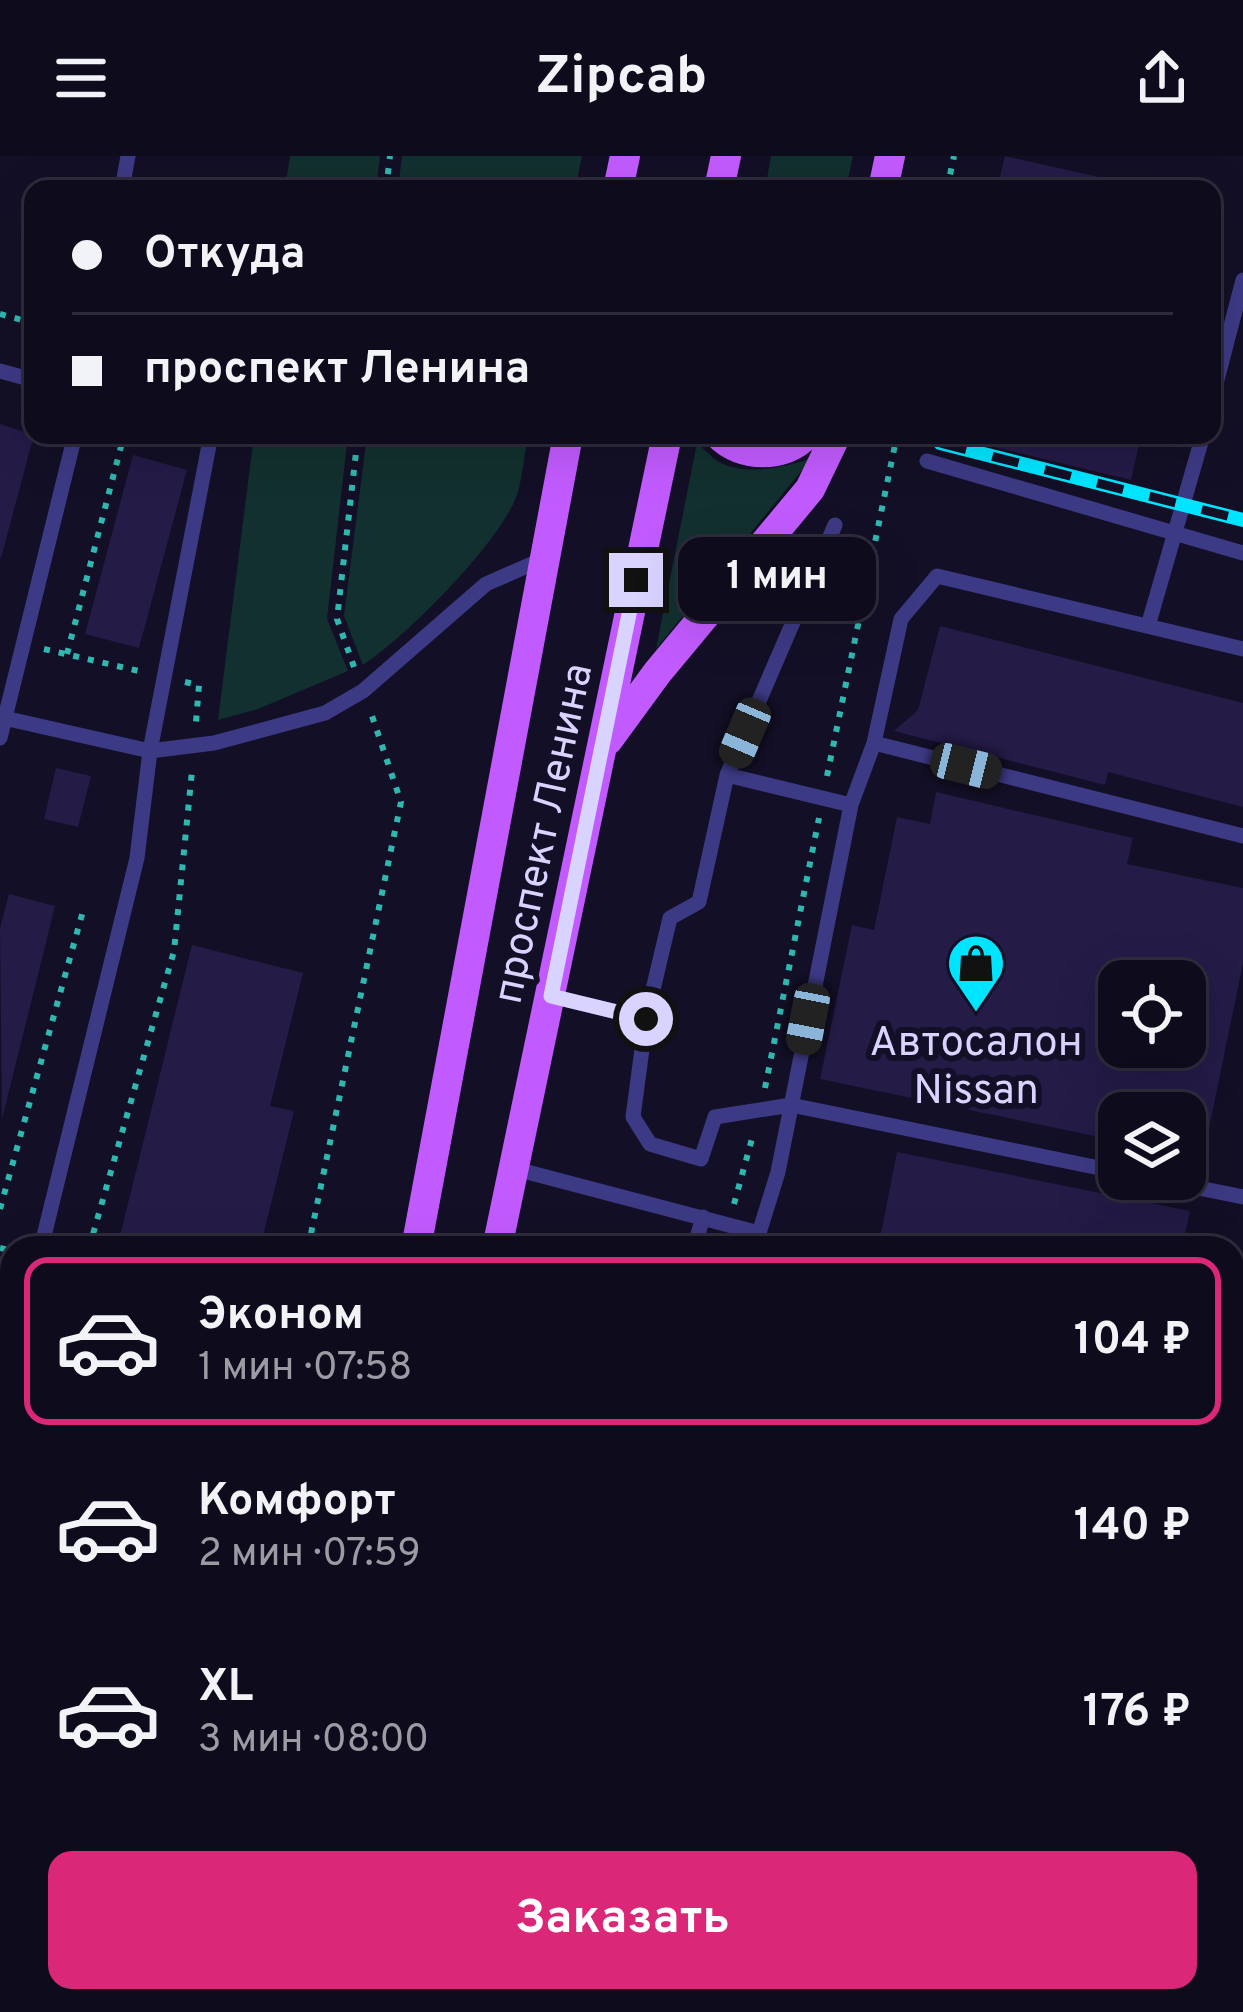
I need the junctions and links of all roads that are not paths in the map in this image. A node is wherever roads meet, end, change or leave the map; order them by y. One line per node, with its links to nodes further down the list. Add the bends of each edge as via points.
1 (1243, 280): 2 (lane)
2 (1221, 364)
3 (73, 444): 18 (lane)
4 (210, 444): 22 (lane)
5 (566, 444): 15 (main road, проспект Ленина)
6 (665, 444): 21 (main road, проспект Ленина)
7 (731, 444): 8 (main road, via 762,454)
8 (798, 444)
9 (832, 444): 21 (main road, via 810,489)
10 (1200, 444): 13 (lane)
11 (927, 460): 13 (lane)
12 (835, 525): 23 (lane)
13 (1176, 536): 14 (lane); 16 (lane)
14 (1243, 553)
15 (543, 559): 22 (lane, via 486,584 363,691 325,713); 35 (main road, проспект Ленина)
16 (1148, 626): 17 (lane); 20 (lane, via 937,576 901,619)
17 (1243, 649)
18 (2, 717): 19 (lane); 22 (lane)
19 (0, 738)
20 (874, 743): 24 (lane); 25 (lane)
21 (601, 749): 26 (main road, проспект Ленина)
22 (150, 751): 34 (lane, via 137,858)
23 (727, 775): 24 (lane); 27 (lane, via 699,902 670,918)
24 (851, 805): 28 (lane)
25 (1243, 836)
26 (551, 996): 27 (lane); 29 (main road, проспект Ленина)
27 (646, 1019): 28 (lane, via 633,1117 650,1144 701,1159 715,1117)
28 (791, 1105): 30 (lane); 39 (lane)
29 (512, 1168): 33 (lane); 36 (main road, проспект Ленина)
30 (1098, 1168)
31 (1206, 1190): 32 (lane)
32 (1243, 1197)
33 (703, 1217): 37 (lane); 38 (lane)
34 (44, 1236)
35 (418, 1236)
36 (499, 1236)
37 (697, 1236)
38 (751, 1236)
39 (763, 1236)

